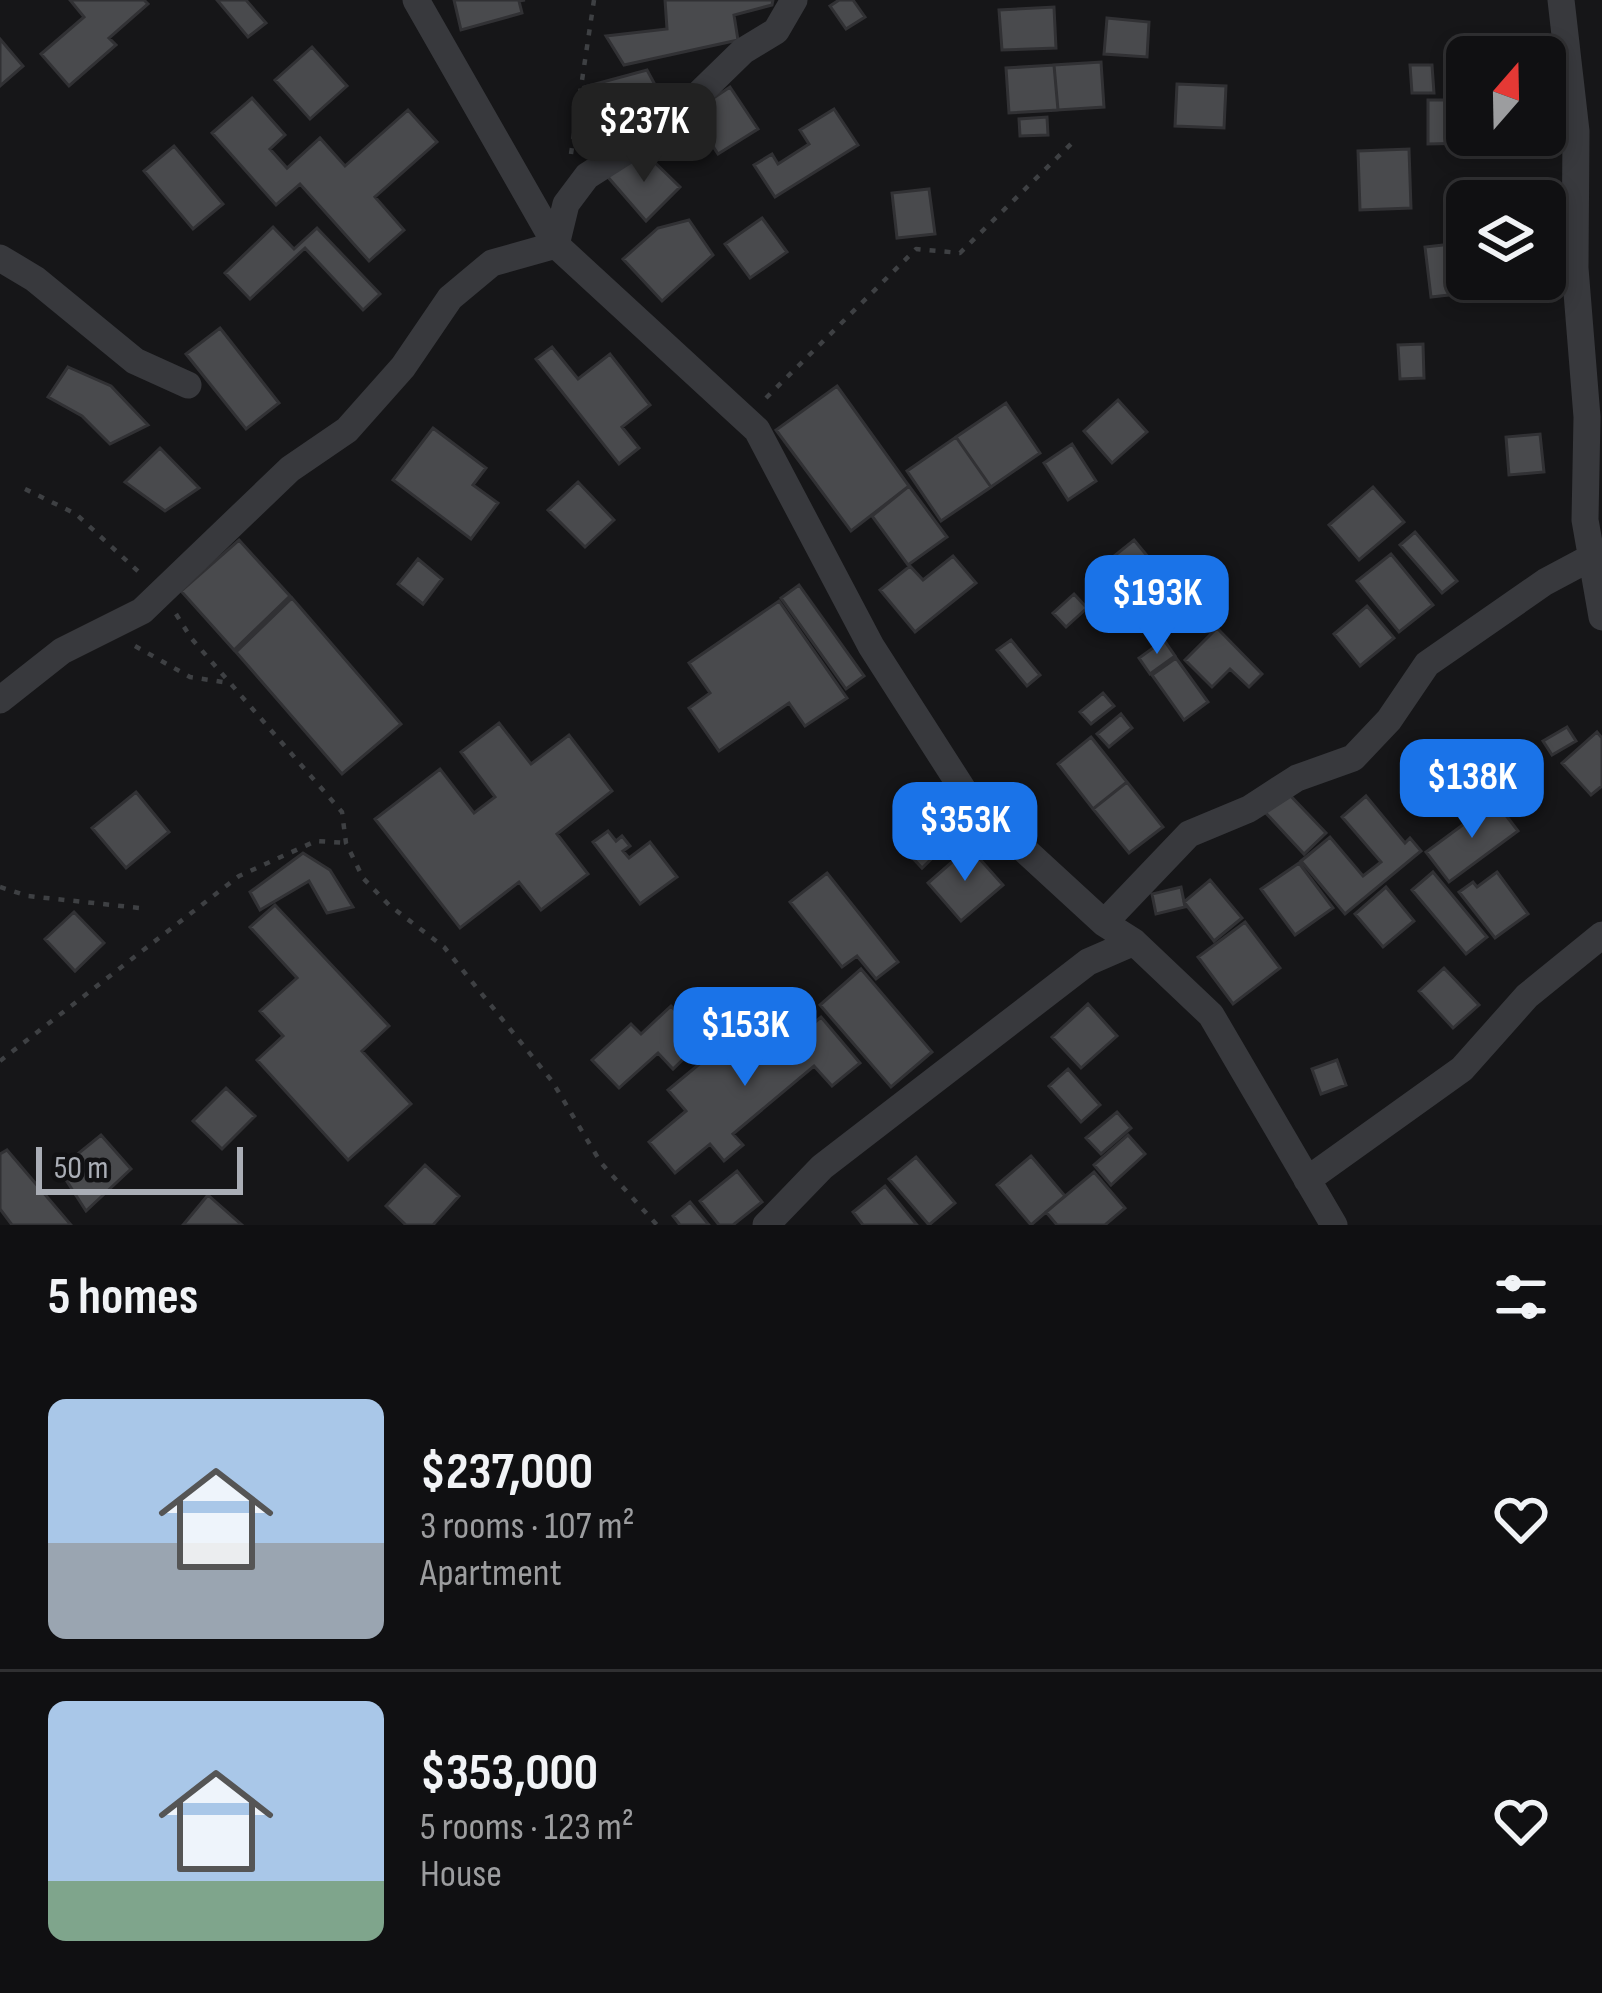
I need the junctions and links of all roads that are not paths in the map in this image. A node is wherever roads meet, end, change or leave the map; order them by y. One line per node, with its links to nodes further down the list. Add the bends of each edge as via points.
1 (416, 0): 4 (street)
2 (794, 0): 4 (street, via 776,31 742,51 667,125 587,176 566,204)
3 (1561, 0): 7 (street, via 1576,131)
4 (556, 245): 9 (street, via 492,263 450,298 347,430 290,469 142,611 62,651); 10 (street, via 757,430 871,646 969,799)
5 (0, 258): 6 (street, via 135,362)
6 (188, 386)
7 (1590, 558): 8 (street); 10 (street, via 1427,664 1353,758 1189,834)
8 (1602, 616)
9 (0, 700)
10 (1104, 923): 12 (street)
11 (1602, 935): 13 (street, via 1527,996 1462,1070)
12 (1134, 942): 13 (street, via 1211,1016); 14 (street, via 1088,962 822,1167)
13 (1307, 1180): 15 (street)
14 (766, 1225)
15 (1334, 1225)

